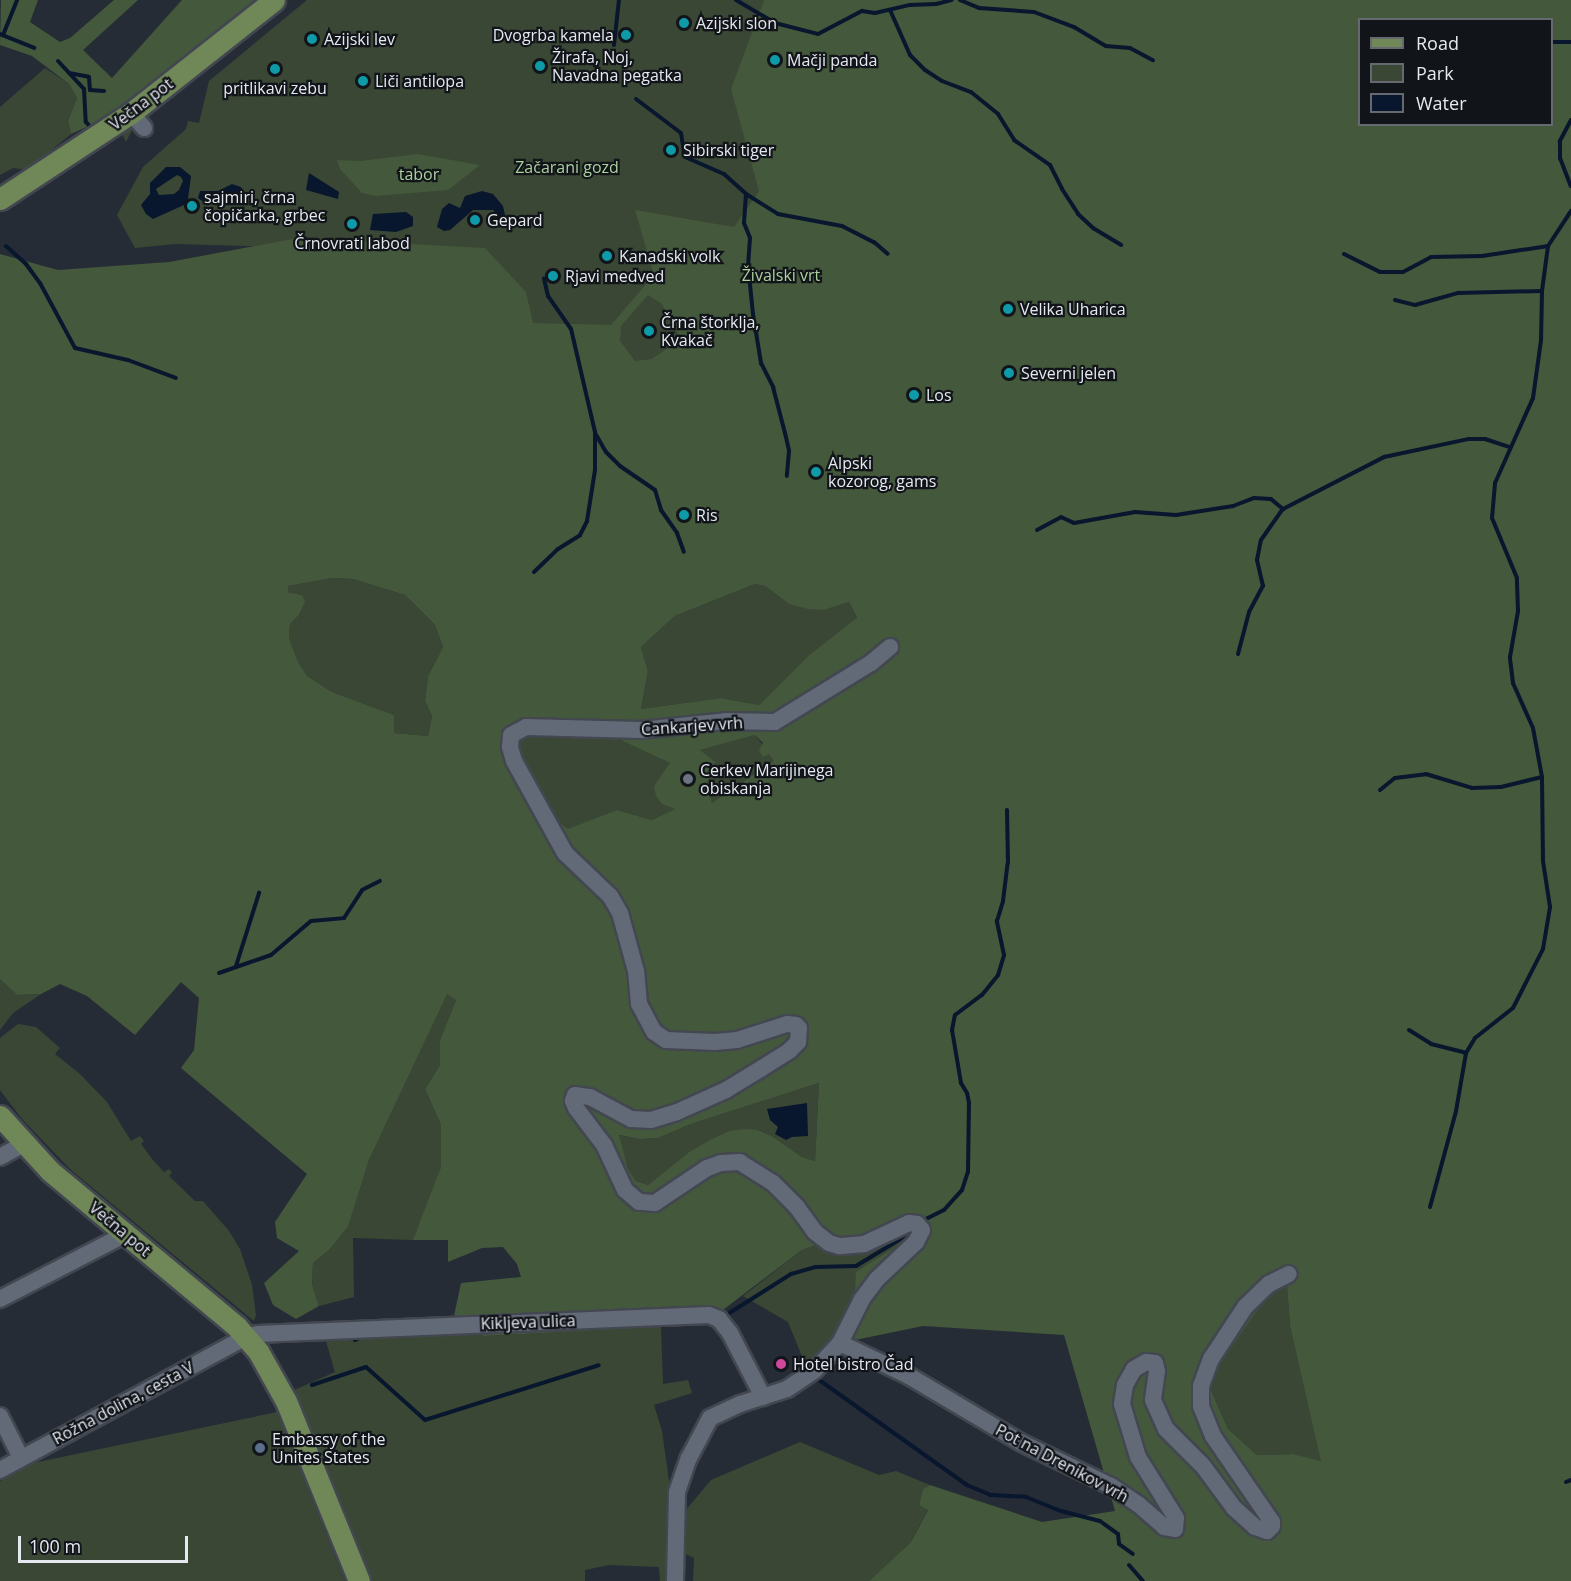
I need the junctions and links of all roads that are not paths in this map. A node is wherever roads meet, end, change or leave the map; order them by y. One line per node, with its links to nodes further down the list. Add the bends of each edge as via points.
1 (274, 0): 2 (main road, Večna pot, via 138,120)
2 (0, 199)
3 (890, 647): 11 (street, Cankarjev vrh, via 871,663 775,722 726,721 641,730 526,727 511,735 510,747 565,853 610,896 621,913 636,971 639,1004 654,1032 666,1040 715,1042 737,1040 787,1024 799,1028 798,1042 780,1057 726,1090 651,1120 631,1119 590,1097 575,1095 576,1108 604,1145 626,1190 639,1202 655,1203 707,1168 740,1162 773,1183 829,1243 864,1244 909,1223 921,1227 921,1236 862,1299)
4 (0, 1116): 5 (main road, Večna pot)
5 (23, 1144): 6 (street); 7 (main road, Večna pot)
6 (0, 1157)
7 (126, 1234): 9 (street); 10 (main road, Večna pot)
8 (1289, 1274): 11 (street, Pot na Drenikov vrh, via 1269,1284 1245,1307 1211,1359 1201,1386 1201,1406 1213,1436 1272,1522 1267,1531 1255,1527 1234,1508 1203,1466 1166,1429 1153,1400 1157,1366 1151,1361 1140,1364 1128,1377 1122,1404 1138,1457 1176,1518 1175,1529 1164,1527 1111,1486 1022,1443 909,1376)
9 (0, 1299)
10 (246, 1337): 12 (street, Kikljeva ulica, via 391,1327 710,1315 719,1319 730,1333); 14 (street, Rožna dolina, cesta V); 16 (main road, Večna pot, via 278,1382)
11 (840, 1342): 12 (street, via 802,1381)
12 (763, 1397): 17 (street, via 710,1418 695,1444 676,1498)
13 (0, 1416): 14 (street)
14 (21, 1458): 15 (street, Rožna dolina, cesta V)
15 (0, 1470)
16 (358, 1581)
17 (675, 1581)

